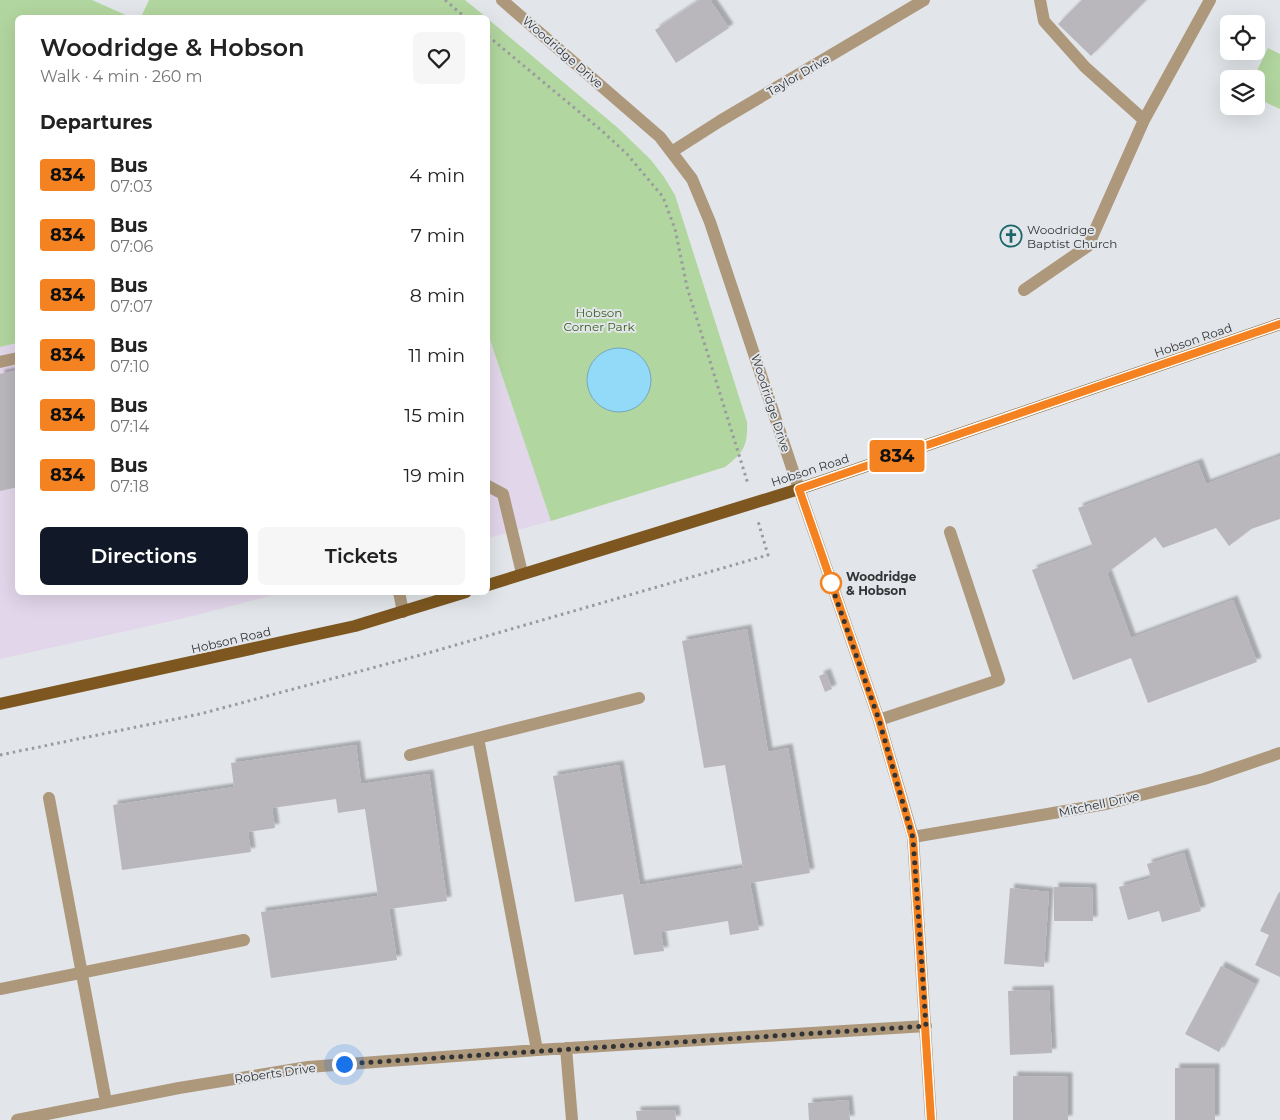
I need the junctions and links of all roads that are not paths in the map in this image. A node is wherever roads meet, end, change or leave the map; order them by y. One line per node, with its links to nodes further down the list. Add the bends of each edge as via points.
1 (502, 0): 6 (street, Woodridge Drive, via 648,124)
2 (924, 0): 6 (street, Taylor Drive)
3 (1040, 0): 5 (street, via 1044,21 1085,67)
4 (1210, 0): 5 (street)
5 (1144, 120): 7 (street, via 1088,246)
6 (673, 151): 12 (street, Woodridge Drive, via 692,178 710,222)
7 (1024, 290)
8 (1280, 324): 12 (main road, Hobson Road)
9 (15, 359): 10 (street)
10 (0, 362)
11 (490, 487): 14 (street, via 503,494)
12 (799, 489): 14 (main road, Hobson Road); 21 (street, Woodridge Drive)
13 (950, 532): 21 (street, via 999,680)
14 (522, 573): 15 (main road, Hobson Road)
15 (490, 584)
16 (400, 595): 18 (street)
17 (457, 595): 18 (main road, Hobson Road)
18 (403, 612): 20 (main road, Hobson Road, via 345,628)
19 (639, 698): 22 (street)
20 (0, 704)
21 (879, 720): 26 (street, Woodridge Drive)
22 (478, 738): 24 (street); 32 (street)
23 (1280, 753): 26 (street, Mitchell Drive, via 1204,779 1106,804)
24 (410, 755)
25 (50, 798): 28 (street)
26 (913, 838): 30 (street, Woodridge Drive)
27 (244, 940): 28 (street)
28 (82, 974): 29 (street); 33 (street)
29 (0, 989)
30 (926, 1026): 31 (street, Roberts Drive); 36 (street, Woodridge Drive)
31 (566, 1048): 32 (street, Roberts Drive); 35 (street)
32 (536, 1050): 33 (street, Roberts Drive, via 308,1067)
33 (106, 1102): 34 (street, Roberts Drive)
34 (17, 1120)
35 (572, 1120)
36 (931, 1120)

